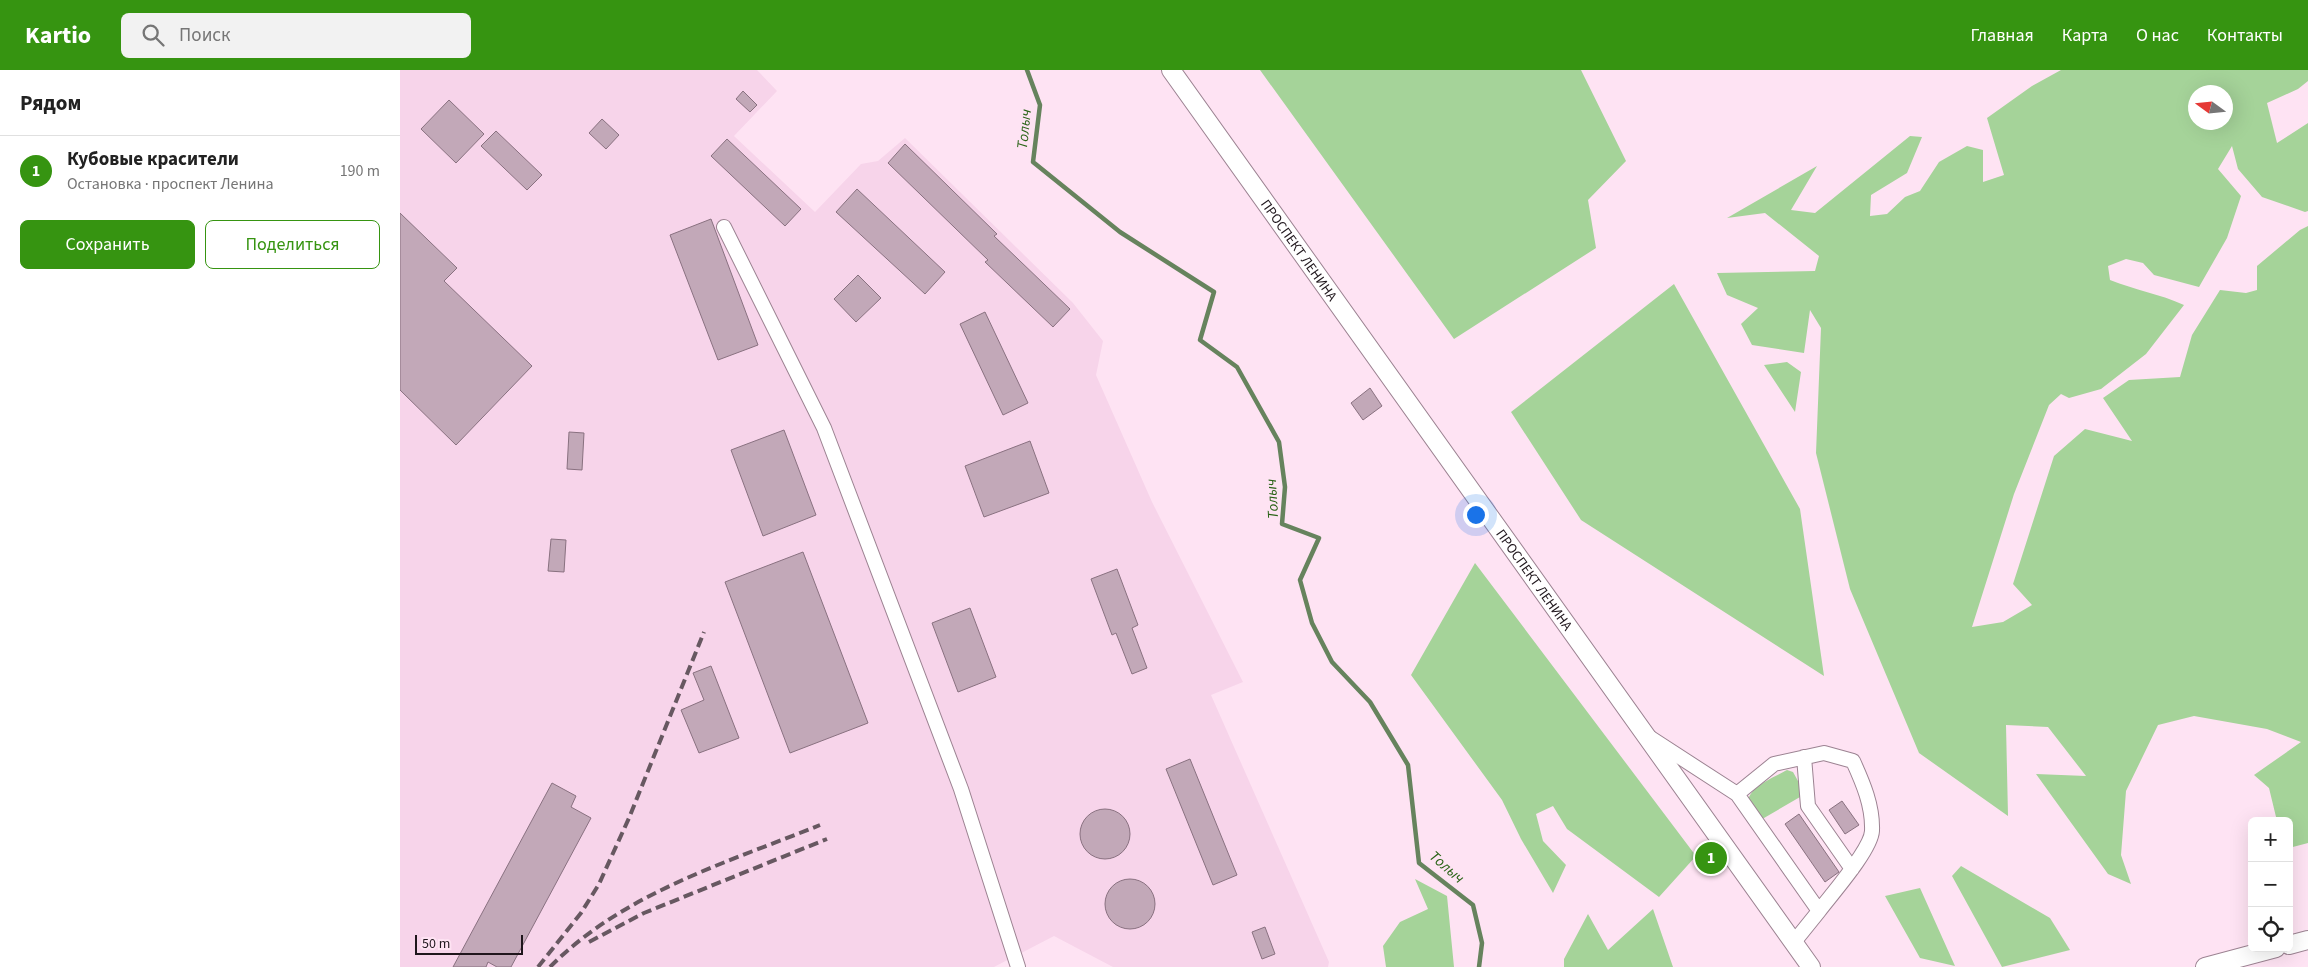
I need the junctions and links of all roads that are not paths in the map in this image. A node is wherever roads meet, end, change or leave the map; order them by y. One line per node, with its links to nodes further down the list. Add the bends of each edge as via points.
1 (1171, 70): 3 (main road, ПРОСПЕКТ ЛЕНИНА)
2 (724, 228): 13 (lane, via 824,428 960,789)
3 (1649, 737): 5 (lane); 9 (main road, ПРОСПЕКТ ЛЕНИНА)
4 (1804, 758): 5 (lane, via 1774,764); 6 (lane, via 1808,806); 6 (lane, via 1824,753 1853,761 1866,791 1872,833)
5 (1737, 794): 7 (lane)
6 (1852, 869): 7 (lane)
7 (1819, 911): 9 (lane)
8 (2308, 940): 10 (main road)
9 (1794, 942): 14 (main road, ПРОСПЕКТ ЛЕНИНА)
10 (2293, 944)
11 (2268, 952): 12 (main road)
12 (2251, 961): 15 (main road)
13 (1018, 967)
14 (1811, 967)
15 (2205, 967)

